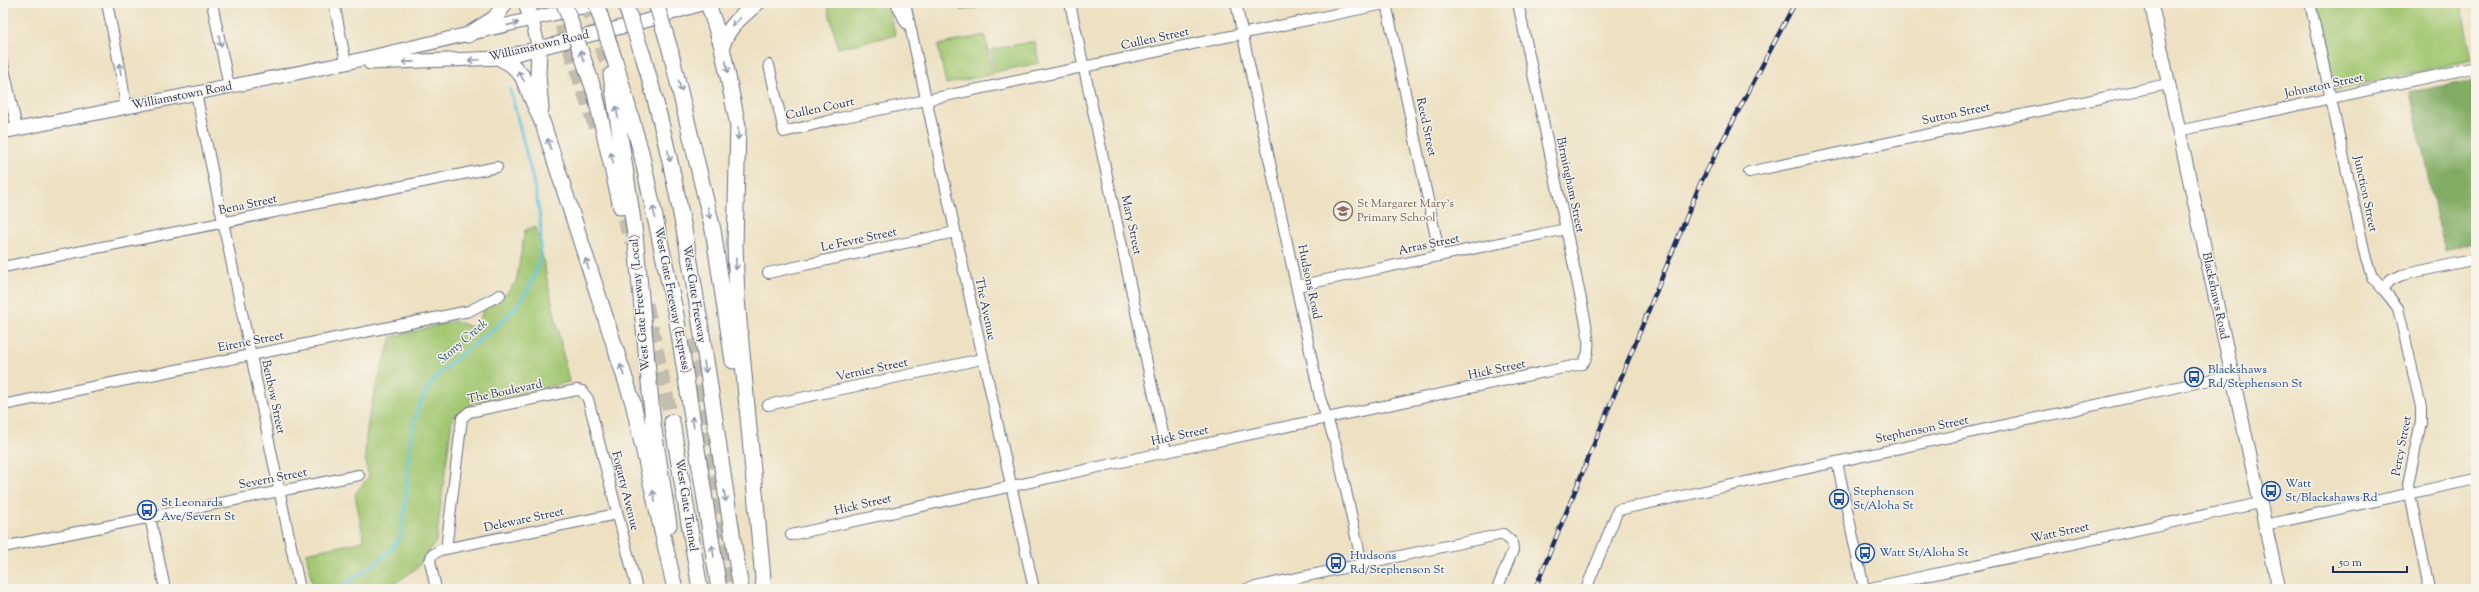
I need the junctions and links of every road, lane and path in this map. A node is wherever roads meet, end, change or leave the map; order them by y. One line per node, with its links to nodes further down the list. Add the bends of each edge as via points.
1 (107, 3): 39 (street, one-way to 1)
2 (212, 3): 35 (street, one-way to 35)
3 (334, 3): 29 (street)
4 (505, 3): 24 (highway, via 495,18)
5 (526, 3): 21 (highway)
6 (564, 3): 57 (highway, one-way to 6, bridge, via 617,180 595,93)
7 (625, 3): 90 (highway, West Gate Freeway, one-way to 90, bridge, via 661,118 684,231)
8 (656, 3): 91 (highway, one-way to 91, bridge, via 700,171 720,268)
9 (704, 3): 26 (main road, Williamstown Road)
10 (708, 3): 25 (highway)
11 (757, 3): 25 (highway, one-way to 25, via 731,27)
12 (896, 3): 22 (street, The Avenue)
13 (905, 3): 22 (street, The Avenue)
14 (1070, 3): 33 (street, Mary Street)
15 (1236, 3): 23 (street, Hudsons Road)
16 (1387, 3): 23 (street, Cullen Street); 50 (street, Reed Street)
17 (1518, 3): 48 (street, Birmingham Street)
18 (2151, 3): 34 (main road, Blackshaws Road)
19 (2310, 3): 37 (street, Junction Street)
20 (599, 7): 21 (main road, Williamstown Road); 28 (highway, West Gate Freeway (Local), bridge)
21 (532, 20): 24 (main road, Williamstown Road, one-way to 21); 26 (main road)
22 (912, 33): 38 (street, The Avenue)
23 (1243, 34): 33 (street, Cullen Street); 54 (street, Hudsons Road)
24 (468, 35): 29 (main road, Williamstown Road)
25 (722, 47): 91 (highway, one-way to 91, via 738,126 735,244 737,299)
26 (539, 49): 27 (main road, Williamstown Road); 40 (highway, via 538,75)
27 (500, 58): 29 (main road, Williamstown Road, one-way to 29); 40 (highway, one-way to 27, via 522,76 512,65)
28 (612, 61): 57 (highway, West Gate Freeway (Local), one-way to 28, via 635,234); 89 (highway, West Gate Freeway (Express), one-way to 28, via 676,315 641,152)
29 (346, 63): 35 (main road, Williamstown Road)
30 (3, 64): 42 (street)
31 (769, 65): 38 (street, Cullen Court, via 784,132)
32 (2476, 66): 37 (street, Johnston Street)
33 (1084, 67): 38 (street, Cullen Street); 67 (street, Mary Street)
34 (2168, 84): 43 (main road, Blackshaws Road); 46 (street, Sutton Street)
35 (229, 87): 36 (main road, Williamstown Road)
36 (196, 93): 39 (main road, Williamstown Road); 47 (street, Benbow Street)
37 (2331, 98): 43 (street, Johnston Street); 55 (street, Junction Street, via 2366,258 2372,277)
38 (926, 100): 49 (street, The Avenue)
39 (126, 107): 42 (main road, Williamstown Road)
40 (542, 124): 86 (highway, one-way to 40, via 633,403)
41 (3, 129): 42 (main road, Williamstown Road)
42 (17, 129): 44 (main road, Williamstown Road)
43 (2178, 131): 61 (main road, Blackshaws Road)
44 (3, 132)
45 (497, 167): 47 (street, Bena Street)
46 (1749, 172)
47 (223, 223): 52 (street, Bena Street); 58 (street, Benbow Street)
48 (1566, 229): 50 (street, Arras Street); 60 (street, Birmingham Street, via 1587,331 1588,349 1585,361)
49 (955, 232): 53 (street, Le Fevre Street); 59 (street, The Avenue)
50 (1440, 256): 54 (street, Arras Street)
51 (2476, 260): 55 (street, via 2402,275 2391,280)
52 (3, 268)
53 (768, 273)
54 (1297, 286): 65 (street, Hudsons Road, via 1320,398)
55 (2383, 289): 73 (street, Percy Street, via 2398,308 2421,408 2421,422 2408,483)
56 (500, 295): 58 (street, Eirene Street, via 469,311)
57 (645, 348): 87 (highway, West Gate Freeway (Local), via 652,424)
58 (251, 355): 63 (street, Eirene Street); 72 (street, Benbow Street)
59 (982, 359): 64 (street, Vernier Street); 71 (street, The Avenue)
60 (1575, 368): 65 (street, Hick Street)
61 (2232, 375): 68 (street, Stephenson Street); 74 (main road, Blackshaws Road)
62 (588, 399): 75 (street, Fogarty Avenue); 80 (street, The Boulevard, via 582,391 577,390 465,414 460,422)
63 (3, 405)
64 (768, 405)
65 (1327, 419): 67 (street, Hick Street); 81 (street, Hudsons Road, via 1336,445)
66 (672, 422): 88 (highway, West Gate Tunnel)
67 (1166, 452): 71 (street, Hick Street)
68 (1837, 462): 95 (street, Stephenson Street, via 1618,510); 96 (street)
69 (359, 475): 72 (street, Severn Street)
70 (2476, 479): 73 (street)
71 (1012, 485): 78 (street, Hick Street); 92 (street, The Avenue)
72 (279, 491): 76 (street, Severn Street); 83 (street, Benbow Street)
73 (2409, 493): 77 (street); 98 (street, Percy Street)
74 (2260, 503): 77 (main road, Blackshaws Road); 96 (street, Watt Street)
75 (617, 514): 80 (street, Deleware Street); 85 (street, Fogarty Avenue)
76 (150, 517): 79 (street, Severn Street); 82 (street)
77 (2265, 525): 97 (main road, Blackshaws Road)
78 (791, 534)
79 (3, 547)
80 (446, 549): 84 (street, Deleware Street, via 436,552 430,561)
81 (1362, 564): 93 (street); 94 (street, via 1503,534 1510,538 1513,550)
82 (165, 589)
83 (300, 589)
84 (436, 589)
85 (637, 589)
86 (675, 589)
87 (680, 589)
88 (700, 589)
89 (719, 589)
90 (741, 589)
91 (764, 589)
92 (1034, 589)
93 (1246, 589)
94 (1497, 589)
95 (1586, 589)
96 (1865, 589)
97 (2279, 589)
98 (2429, 589)

